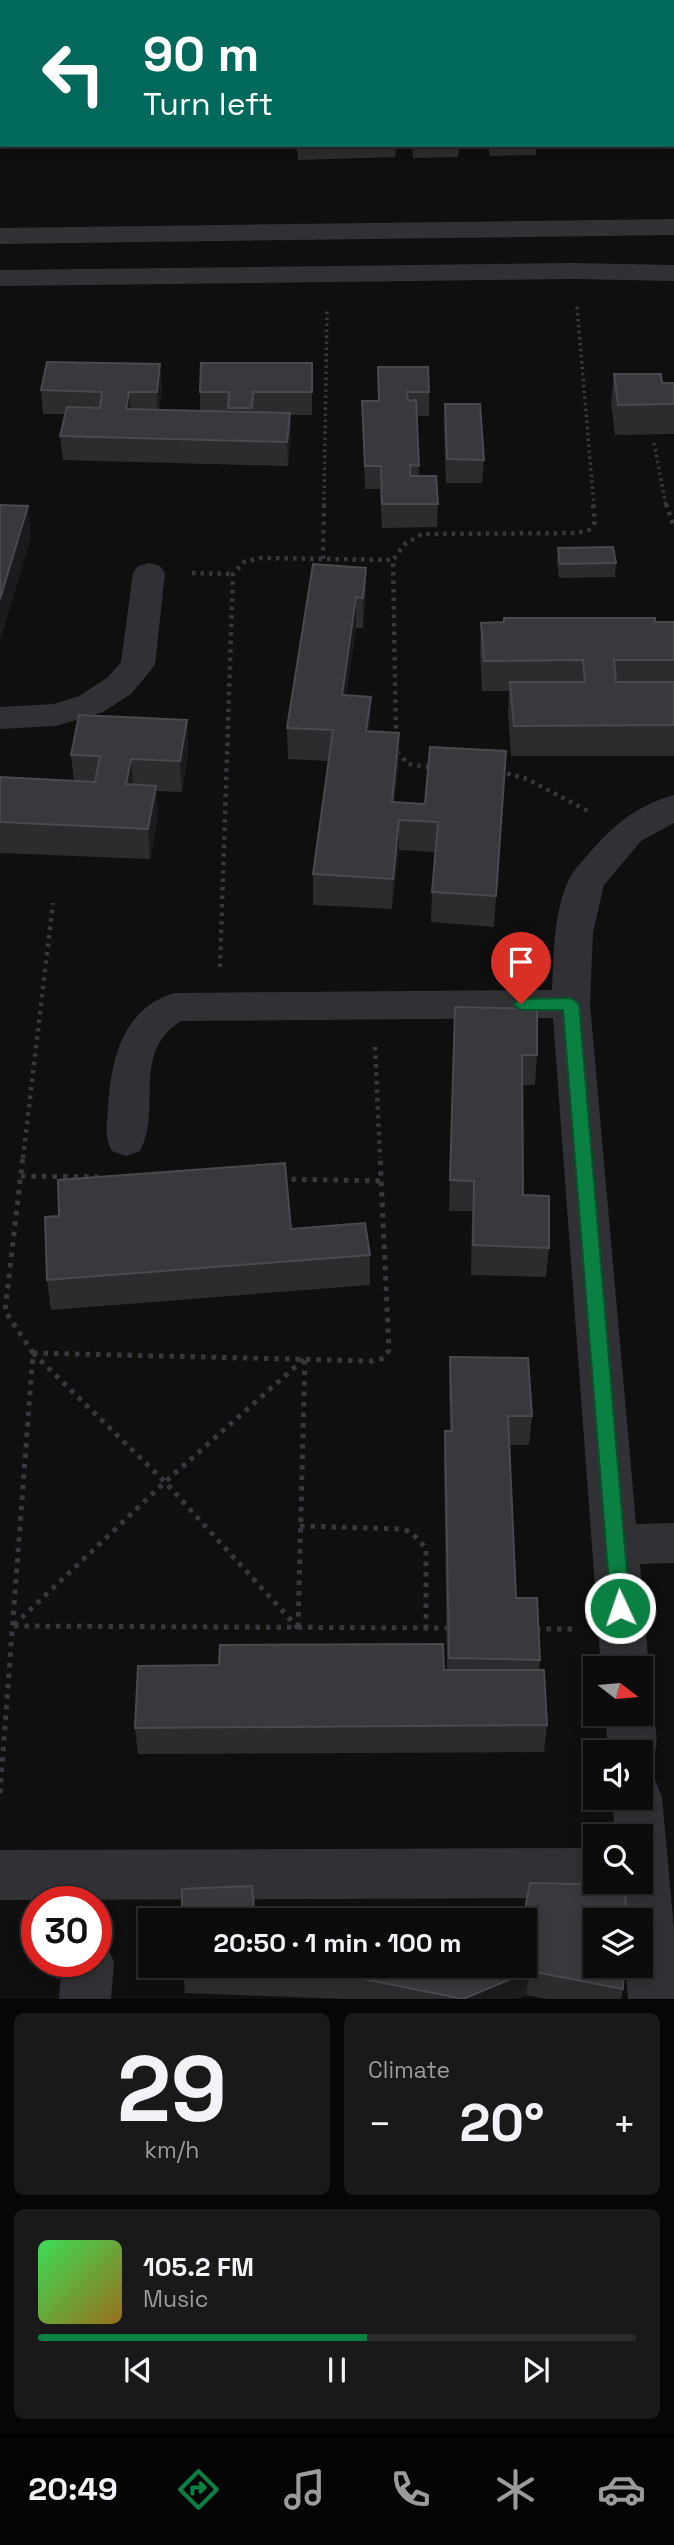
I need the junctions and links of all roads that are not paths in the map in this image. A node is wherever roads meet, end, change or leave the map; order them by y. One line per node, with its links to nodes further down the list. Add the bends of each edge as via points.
1 (674, 203): 3 (street)
2 (674, 227): 3 (street)
3 (592, 228): 4 (street)
4 (0, 236)
5 (674, 273): 6 (street)
6 (0, 278)
7 (149, 573): 8 (street, via 138,665 119,686 91,704 56,715)
8 (0, 718)
9 (674, 807): 10 (street, via 628,832 586,881 573,932)
10 (571, 1004): 11 (street, via 174,1007 148,1024 134,1049); 13 (street)
11 (126, 1140)
12 (674, 1543): 13 (street)
13 (617, 1545): 14 (street)
14 (623, 1648)
15 (639, 1810): 20 (street)
16 (583, 1873): 19 (street)
17 (0, 1875): 18 (street)
18 (80, 1886)
19 (112, 1887)
20 (651, 1896): 23 (street)
21 (87, 1977): 22 (street)
22 (85, 1999)
23 (654, 1999)

